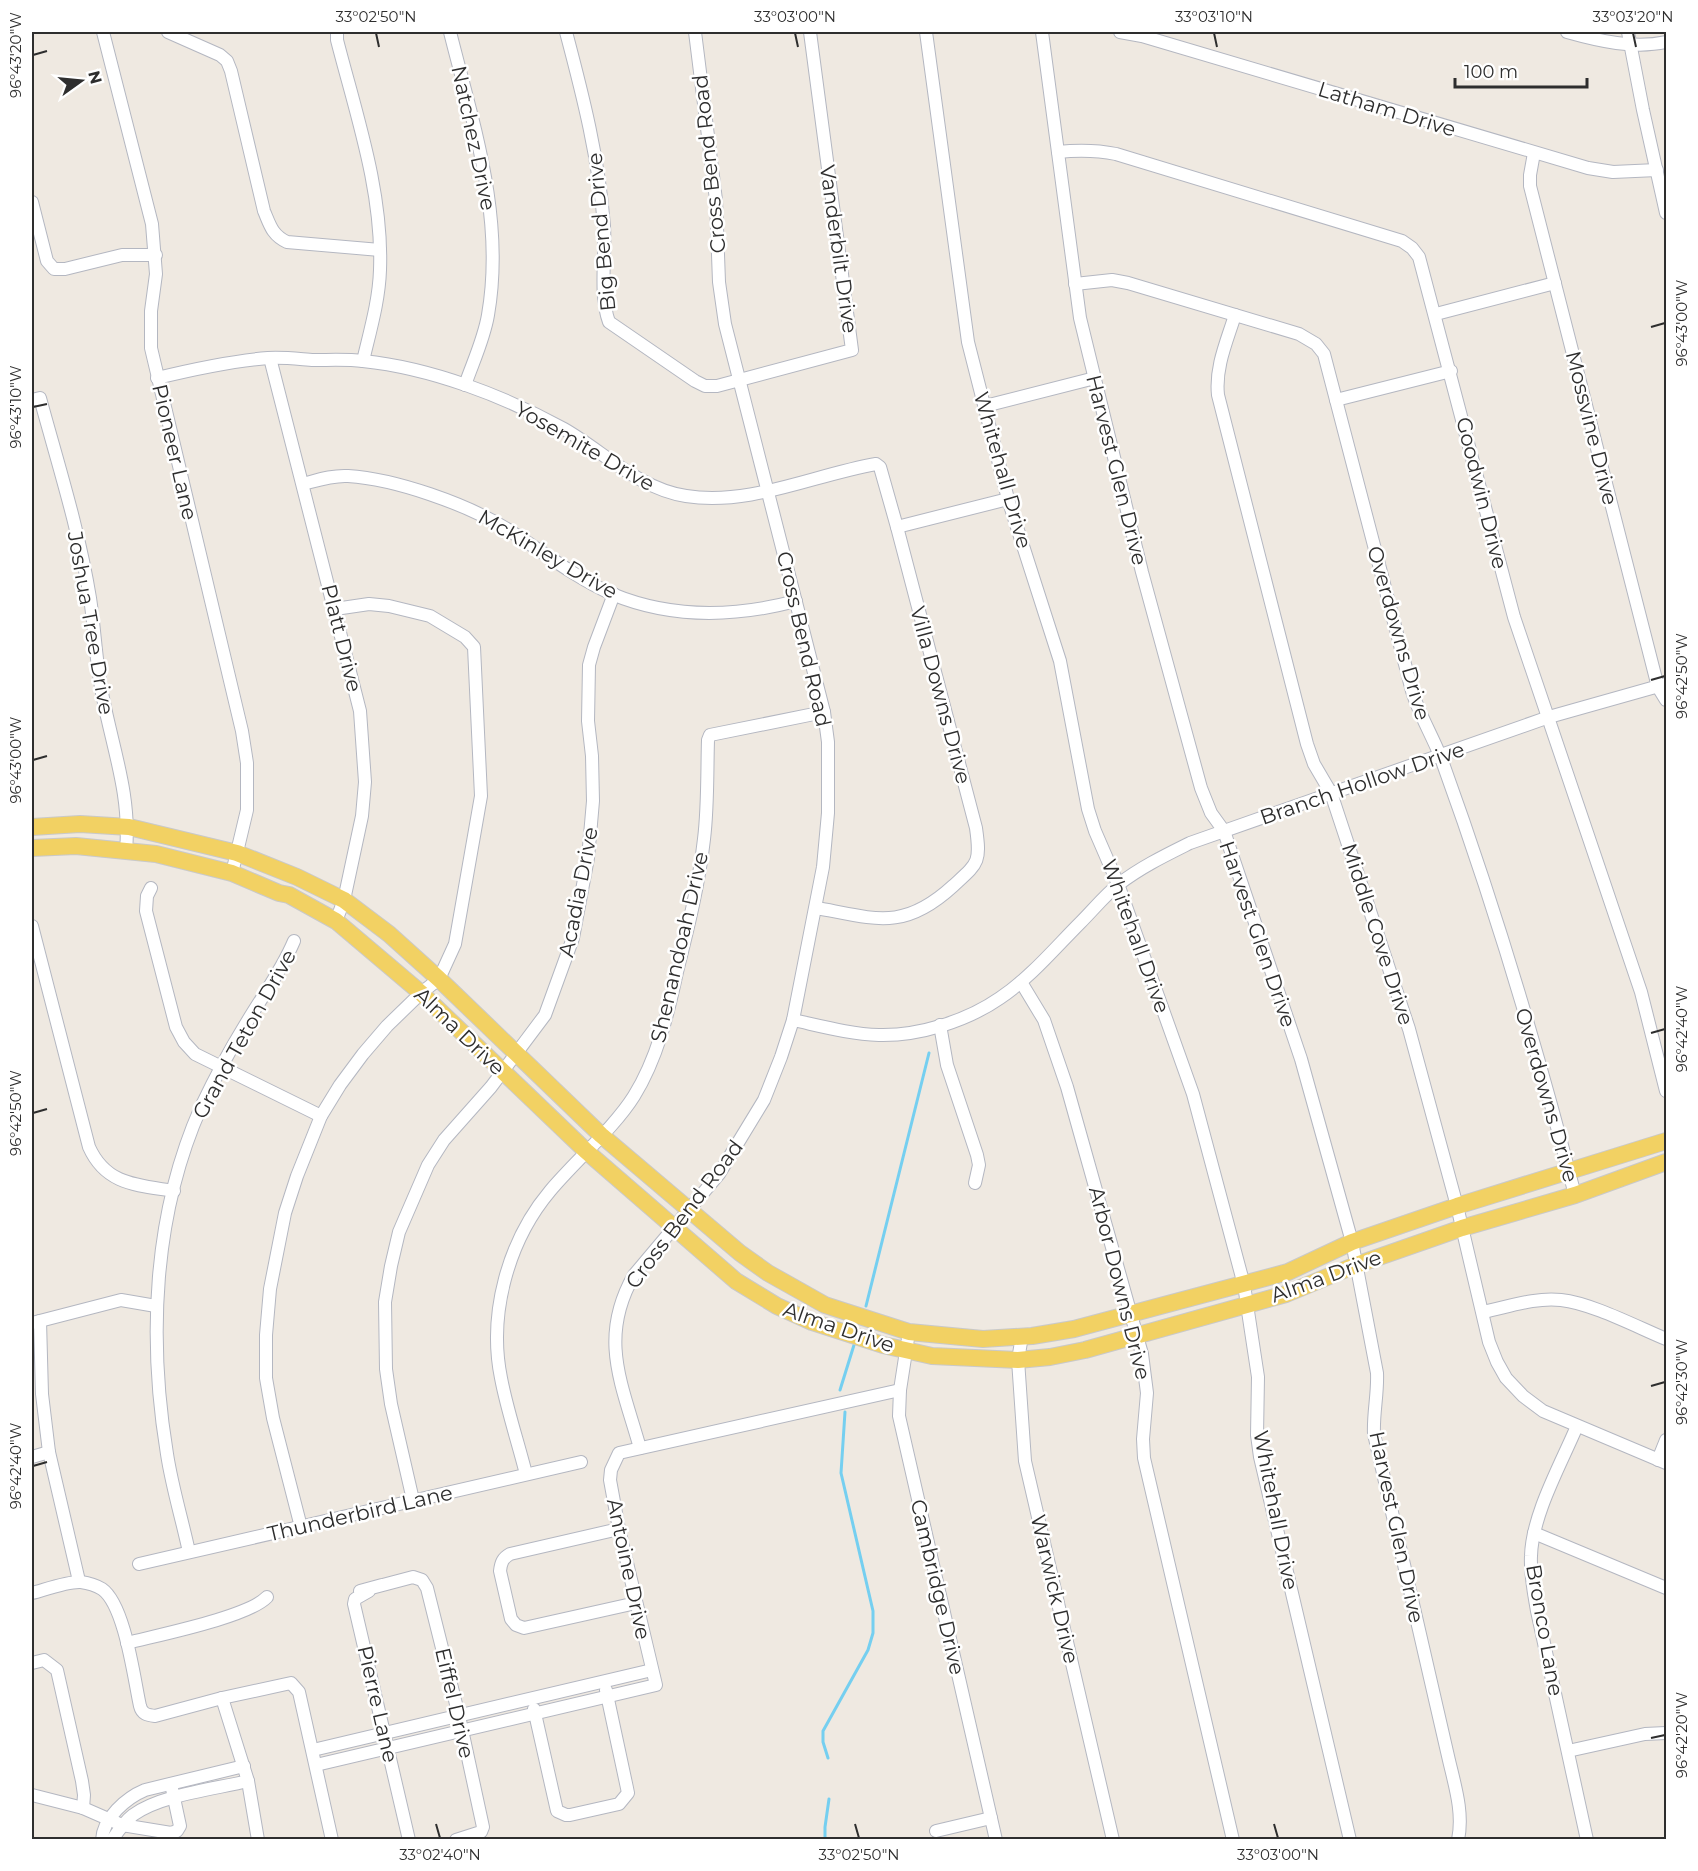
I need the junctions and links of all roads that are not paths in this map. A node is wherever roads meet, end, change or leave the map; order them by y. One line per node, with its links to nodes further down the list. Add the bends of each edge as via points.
1 (106, 32): 20 (street, Pioneer Lane, via 149,205)
2 (168, 32): 19 (street, via 227,61 264,211 278,238 286,242)
3 (337, 32): 19 (street, via 367,155)
4 (450, 32): 31 (street, Natchez Drive, via 481,150 492,234 488,316)
5 (566, 32): 30 (street, Big Bend Drive, via 597,166 604,226 603,297 609,322 705,386)
6 (695, 32): 30 (street, Cross Bend Road, via 716,200 719,282)
7 (810, 32): 30 (street, Vanderbilt Drive, via 852,350)
8 (926, 32): 34 (street, Whitehall Drive, via 963,316)
9 (1041, 32): 14 (street, Harvest Glen Drive)
10 (1120, 32): 15 (street, Latham Drive)
11 (1567, 32): 12 (street, via 1598,40)
12 (1630, 37): 13 (street, via 1652,45); 16 (street)
13 (1666, 42)
14 (1058, 152): 22 (street, Harvest Glen Drive); 23 (street, Goodwin Drive, via 1116,154 1402,241 1422,262)
15 (1534, 153): 16 (street, Latham Drive, via 1613,172); 21 (street, Mossvine Drive, via 1530,186)
16 (1658, 170): 18 (street)
17 (32, 202): 20 (street, via 47,261 54,268 65,269 122,255)
18 (1666, 213)
19 (380, 249): 26 (street, via 378,294)
20 (156, 255): 28 (street, Pioneer Lane, via 150,327)
21 (1555, 283): 23 (street); 42 (street, Mossvine Drive)
22 (1075, 284): 24 (street, Overdowns Drive, via 1112,280 1128,283); 29 (street, Harvest Glen Drive)
23 (1436, 314): 27 (street, Goodwin Drive)
24 (1235, 315): 33 (street, Overdowns Drive, via 1299,334 1316,344 1324,354); 47 (street, Middle Cove Drive, via 1218,369 1218,395 1306,744)
25 (270, 358): 26 (street, Yosemite Drive); 28 (street, Yosemite Drive); 35 (street, Platt Drive)
26 (363, 361): 31 (street, Yosemite Drive)
27 (1451, 371): 33 (street); 45 (street, Goodwin Drive, via 1514,617)
28 (157, 378): 53 (street, Pioneer Lane, via 242,731 247,810)
29 (1095, 378): 34 (street); 50 (street, Harvest Glen Drive, via 1142,572 1201,788)
30 (739, 380): 36 (street, Cross Bend Road)
31 (465, 385): 36 (street, Yosemite Drive, via 564,430 663,490 710,499 737,498)
32 (36, 399): 49 (street, Joshua Tree Drive, via 82,554 103,697)
33 (1336, 400): 46 (street, Overdowns Drive, via 1412,691)
34 (985, 406): 37 (street, Whitehall Drive)
35 (303, 484): 39 (street, McKinley Drive, via 349,476 429,494 504,527 573,573); 41 (street, Platt Drive)
36 (767, 490): 38 (street, Villa Downs Drive, via 876,464); 40 (street, Cross Bend Road)
37 (1008, 499): 38 (street); 55 (street, Whitehall Drive, via 1060,661 1088,809)
38 (897, 527): 58 (street, Villa Downs Drive, via 980,852 974,867 937,901 912,914 875,919)
39 (614, 594): 40 (street, McKinley Drive, via 645,605 704,614 737,613); 67 (street, Acadia Drive, via 590,665 588,721 593,801 588,858 573,938 545,1015)
40 (796, 602): 44 (street, Cross Bend Road)
41 (335, 609): 57 (street, Platt Drive, via 360,711 365,761 362,816); 62 (street, via 369,604 430,616 474,647 481,796 455,944)
42 (1662, 685): 43 (street, Mossvine Drive); 45 (street, Branch Hollow Drive)
43 (1666, 700)
44 (824, 712): 58 (street, Cross Bend Road, via 828,813); 72 (street, Shenandoah Drive, via 710,735 705,838 669,1008 634,1096)
45 (1548, 717): 46 (street, Branch Hollow Drive); 70 (street, Goodwin Drive, via 1641,992)
46 (1440, 755): 47 (street, Branch Hollow Drive); 76 (street, Overdowns Drive, via 1509,960)
47 (1332, 793): 50 (street, Branch Hollow Drive); 80 (street, Middle Cove Drive, via 1409,1029)
48 (32, 827): 49 (main road, Alma Drive)
49 (129, 827): 52 (street, Joshua Tree Drive); 53 (main road, Alma Drive)
50 (1224, 831): 55 (street, Branch Hollow Drive, via 1190,843); 84 (street, Harvest Glen Drive, via 1301,1059)
51 (32, 848): 52 (main road, Alma Drive)
52 (126, 850): 54 (main road, Alma Drive)
53 (237, 854): 54 (street, Pioneer Lane); 57 (main road, Alma Drive)
54 (232, 873): 59 (main road, Alma Drive, via 289,895)
55 (1118, 884): 63 (street, Branch Hollow Drive); 86 (street, Whitehall Drive, via 1193,1094)
56 (152, 888): 68 (street, via 146,911 176,1028 195,1054)
57 (344, 900): 59 (street, Platt Drive); 62 (main road, Alma Drive)
58 (817, 908): 65 (street, Cross Bend Road)
59 (336, 921): 64 (main road, Alma Drive)
60 (32, 926): 78 (street, via 93,1157 113,1177 128,1184)
61 (294, 941): 68 (street, Grand Teton Drive)
62 (439, 979): 64 (street); 67 (main road, Alma Drive)
63 (1021, 982): 66 (street, Branch Hollow Drive, via 971,1014); 90 (street, Arbor Downs Drive, via 1044,1020 1067,1087)
64 (421, 993): 69 (main road, Alma Drive); 71 (street, via 363,1054)
65 (793, 1020): 66 (street, Branch Hollow Drive, via 879,1035); 81 (street, Cross Bend Road, via 764,1100 719,1174)
66 (940, 1025): 77 (street, via 947,1065 977,1155)
67 (517, 1054): 69 (street, Acadia Drive); 72 (main road, Alma Drive)
68 (220, 1068): 71 (street); 78 (street, Grand Teton Drive, via 189,1136)
69 (503, 1072): 74 (main road, Alma Drive); 107 (street, Acadia Drive, via 444,1140 428,1165 399,1232 391,1266 385,1302 386,1369)
70 (1666, 1091)
71 (321, 1116): 108 (street, via 285,1213 270,1289 266,1335 266,1378 273,1418)
72 (601, 1135): 74 (street, Shenandoah Drive); 81 (main road, Alma Drive)
73 (1666, 1141): 76 (main road, Alma Drive)
74 (586, 1151): 82 (main road, Alma Drive); 106 (street, Shenandoah Drive, via 532,1216 508,1265 502,1293 497,1345 501,1377)
75 (1666, 1162): 79 (main road, Alma Drive)
76 (1569, 1171): 79 (street, Overdowns Drive); 80 (main road, Alma Drive)
77 (975, 1183)
78 (174, 1191): 88 (street, Grand Teton Drive, via 164,1235)
79 (1575, 1195): 83 (main road, Alma Drive)
80 (1457, 1206): 83 (street, Middle Cove Drive); 84 (main road, Alma Drive)
81 (689, 1211): 82 (street, Cross Bend Road); 92 (main road, Alma Drive, via 740,1253 794,1289 825,1305)
82 (673, 1227): 96 (main road, Alma Drive, via 736,1281 777,1306 830,1328); 101 (street, Cross Bend Road, via 634,1275 624,1293 614,1330 617,1366)
83 (1462, 1228): 85 (main road, Alma Drive); 89 (street, Middle Cove Drive)
84 (1352, 1242): 85 (street, Harvest Glen Drive); 86 (main road, Alma Drive, via 1288,1272)
85 (1356, 1265): 87 (main road, Alma Drive, via 1286,1294); 165 (street, Harvest Glen Drive, via 1377,1373 1374,1434 1459,1808)
86 (1244, 1285): 87 (street, Whitehall Drive); 90 (main road, Alma Drive)
87 (1248, 1303): 94 (main road, Alma Drive); 164 (street, Whitehall Drive, via 1258,1377 1260,1457)
88 (156, 1305): 91 (street, via 121,1299); 111 (street, Grand Teton Drive, via 159,1398 167,1457)
89 (1483, 1312): 95 (street, via 1541,1300 1561,1300); 99 (street, Middle Cove Drive, via 1489,1342 1506,1378 1542,1411)
90 (1131, 1314): 93 (main road, Alma Drive, via 1074,1329); 94 (street, Arbor Downs Drive)
91 (36, 1322): 102 (street)
92 (909, 1332): 93 (main road, Alma Drive, via 983,1339); 96 (street, Cambridge Drive)
93 (1022, 1336): 97 (street, Warwick Drive)
94 (1136, 1336): 97 (main road, Alma Drive, via 1073,1353); 163 (street, Arbor Downs Drive, via 1147,1393 1143,1458)
95 (1666, 1339)
96 (905, 1350): 97 (main road, Alma Drive, via 932,1356); 98 (street, Cambridge Drive)
97 (1017, 1360): 162 (street, Warwick Drive, via 1025,1461)
98 (900, 1390): 101 (street); 151 (street, Cambridge Drive, via 899,1416)
99 (1577, 1426): 105 (street, Middle Cove Drive); 110 (street, Bronco Lane)
100 (1666, 1440): 105 (street)
101 (640, 1448): 109 (street, Antoine Drive, via 619,1454 611,1470)
102 (49, 1452): 103 (street); 113 (street)
103 (32, 1457)
104 (581, 1462): 106 (street, Thunderbird Lane)
105 (1662, 1462)
106 (526, 1474): 107 (street, Thunderbird Lane)
107 (413, 1500): 108 (street, Thunderbird Lane)
108 (301, 1527): 111 (street, Thunderbird Lane)
109 (619, 1529): 118 (street, Antoine Drive); 118 (street, via 505,1557 500,1570 511,1619 524,1628)
110 (1534, 1533): 115 (street); 139 (street, Bronco Lane, via 1531,1580)
111 (189, 1552): 112 (street, Thunderbird Lane)
112 (139, 1564)
113 (79, 1581): 116 (street); 119 (street, via 107,1594 119,1613)
114 (382, 1585): 132 (street, Eiffel Drive, via 413,1577 422,1580 427,1588); 135 (street, Pierre Lane, via 355,1599 354,1604)
115 (1666, 1588)
116 (32, 1593)
117 (267, 1597): 119 (street, via 261,1604 238,1613)
118 (636, 1603): 121 (street, Antoine Drive)
119 (127, 1643): 126 (street, via 141,1711 147,1715)
120 (32, 1663): 149 (street, via 44,1660 57,1670 82,1781)
121 (652, 1670): 122 (street); 125 (street, Antoine Drive, via 656,1685)
122 (628, 1677): 123 (street); 125 (street)
123 (605, 1683): 124 (street); 127 (street)
124 (565, 1692): 128 (street); 129 (street)
125 (632, 1692): 127 (street)
126 (222, 1698): 138 (street, via 291,1683 299,1692); 141 (street)
127 (608, 1698): 129 (street); 131 (street, via 628,1793 619,1804 561,1814 555,1806)
128 (532, 1700): 130 (street); 131 (street)
129 (568, 1707): 131 (street)
130 (487, 1710): 132 (street); 133 (street)
131 (536, 1715): 133 (street)
132 (459, 1716): 134 (street, Eiffel Drive); 135 (street)
133 (490, 1725): 134 (street)
134 (463, 1731): 137 (street); 160 (street, Eiffel Drive, via 483,1827 481,1832)
135 (386, 1733): 137 (street, Pierre Lane); 138 (street)
136 (1666, 1733): 139 (street)
137 (389, 1748): 140 (street); 159 (street, Pierre Lane)
138 (313, 1750): 140 (street)
139 (1568, 1751): 166 (street, Bronco Lane)
140 (316, 1765): 158 (street)
141 (244, 1766): 142 (street); 143 (street)
142 (213, 1775): 144 (street); 145 (street)
143 (248, 1781): 145 (street); 157 (street)
144 (171, 1784): 147 (street); 148 (street)
145 (216, 1789): 148 (street)
146 (32, 1795): 149 (street)
147 (134, 1795): 150 (street); 152 (street)
148 (175, 1798): 150 (street); 153 (street, via 180,1826 177,1831)
149 (83, 1808): 152 (street)
150 (142, 1810): 153 (street)
151 (991, 1818): 154 (street); 161 (street, Cambridge Drive)
152 (109, 1820): 153 (street); 155 (street)
153 (122, 1825): 156 (street)
154 (936, 1831)
155 (102, 1839)
156 (112, 1839)
157 (258, 1839)
158 (332, 1839)
159 (409, 1839)
160 (456, 1839)
161 (996, 1839)
162 (1113, 1839)
163 (1233, 1839)
164 (1350, 1839)
165 (1458, 1839)
166 (1587, 1839)

